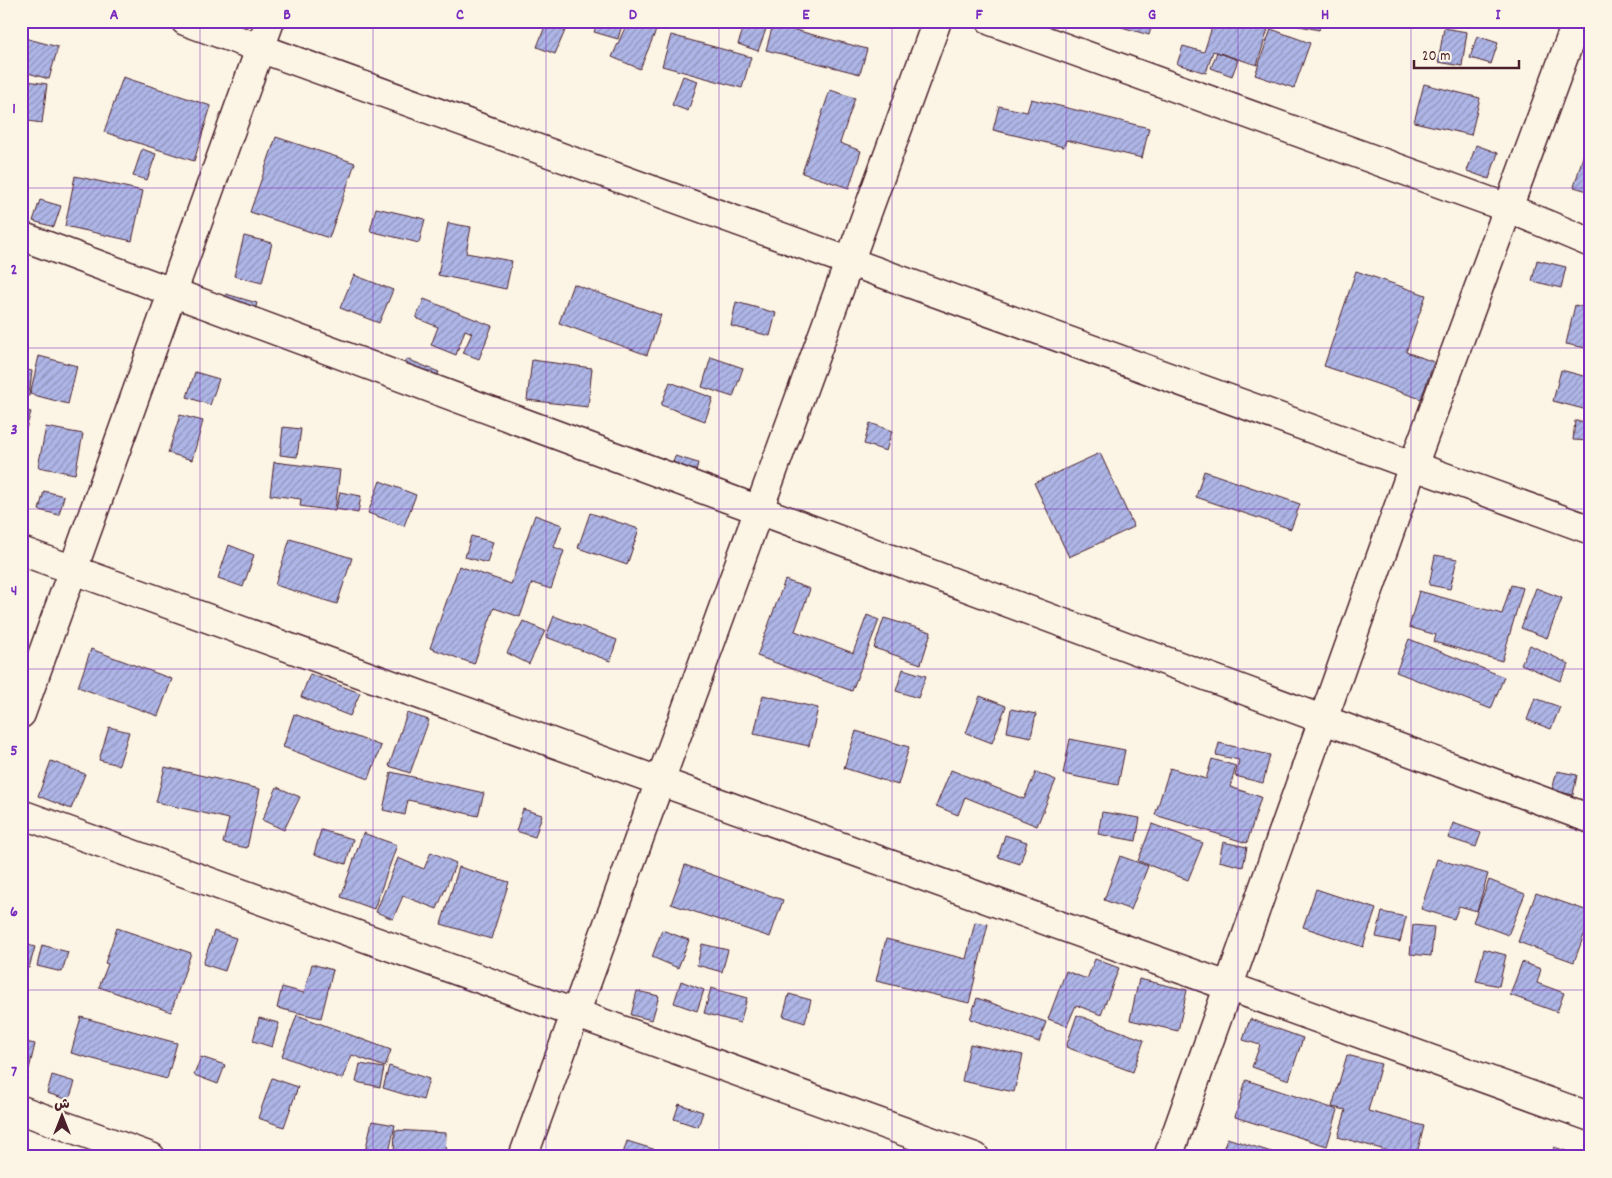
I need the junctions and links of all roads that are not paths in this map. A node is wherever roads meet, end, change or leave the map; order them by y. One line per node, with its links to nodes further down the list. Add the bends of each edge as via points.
1 (185, 21): 6 (street)
2 (270, 21): 6 (street)
3 (937, 21): 10 (street)
4 (991, 21): 7 (street)
5 (1576, 21): 7 (street)
6 (260, 48): 10 (street); 11 (street)
7 (1508, 208): 9 (street); 12 (street)
8 (21, 236): 11 (street)
9 (1591, 242)
10 (850, 262): 12 (street); 13 (street)
11 (172, 292): 13 (street); 16 (street)
12 (1413, 466): 14 (street); 18 (street)
13 (760, 510): 18 (street); 19 (street)
14 (1591, 530)
15 (21, 551): 16 (street)
16 (73, 570): 17 (street); 19 (street)
17 (21, 714)
18 (1323, 720): 21 (street); 22 (street)
19 (660, 782): 22 (street); 23 (street)
20 (21, 814): 23 (street)
21 (1591, 819)
22 (1229, 986): 25 (street); 29 (street)
23 (576, 1013): 27 (street); 28 (street)
24 (21, 1110): 26 (street)
25 (1591, 1117)
26 (151, 1157)
27 (523, 1157)
28 (975, 1157)
29 (1168, 1157)

